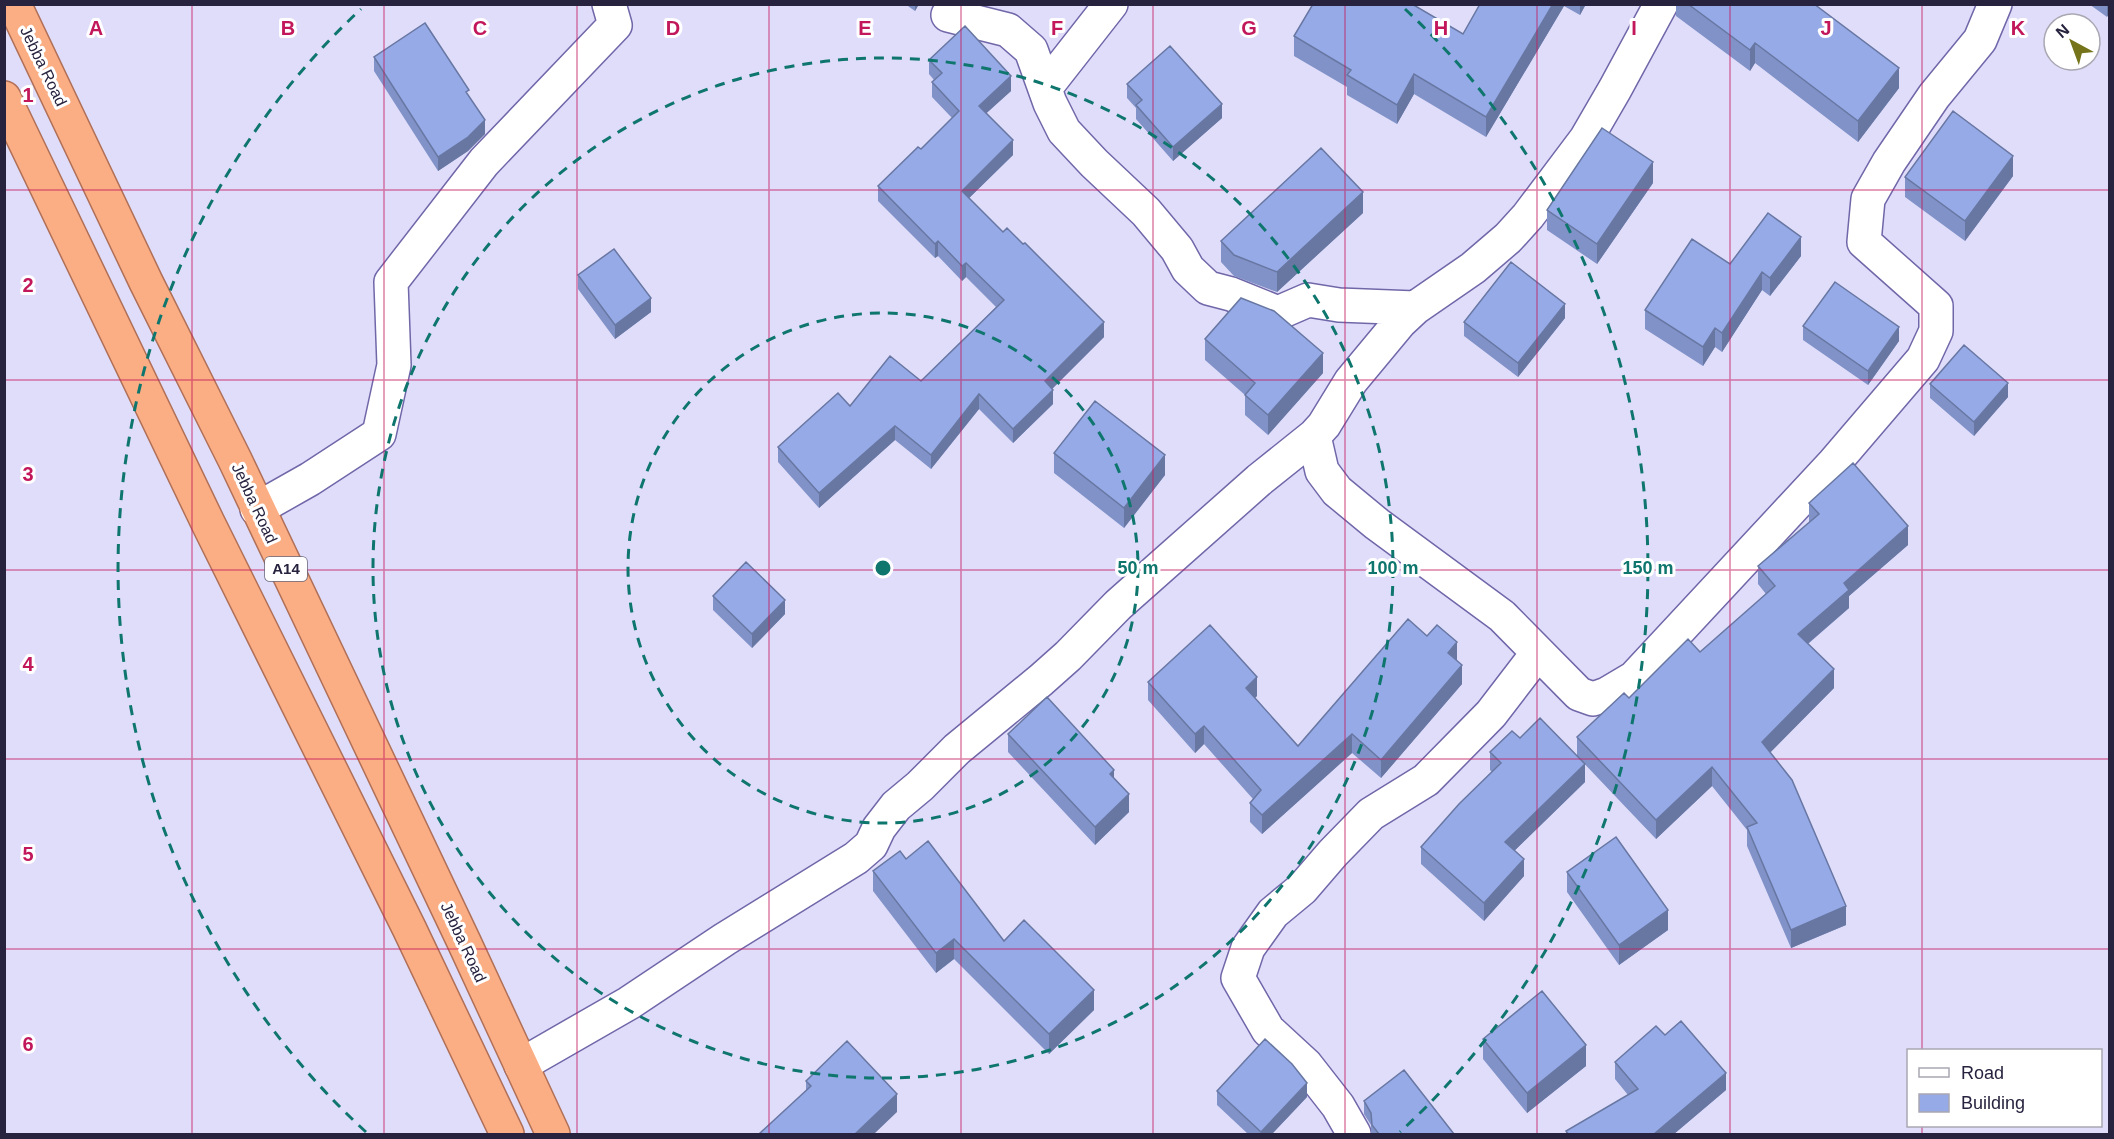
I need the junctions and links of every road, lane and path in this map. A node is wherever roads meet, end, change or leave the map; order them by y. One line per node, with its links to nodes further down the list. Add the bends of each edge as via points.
1 (14, 4): 11 (highway, Jebba Road / A14)
2 (609, 4): 11 (street, via 615,25 484,162 391,282 394,365 379,434)
3 (1111, 4): 7 (street)
4 (1661, 4): 9 (street, via 1586,139 1528,216 1473,268)
5 (1995, 4): 12 (street, via 1980,40 1934,96 1868,199 1864,242 1936,306 1936,331 1923,359 1834,463 1634,678 1593,699 1579,694)
6 (948, 15): 7 (street, via 1008,30 1030,50)
7 (1046, 87): 9 (street, via 1064,131 1146,212 1177,249 1188,269 1208,288 1278,313 1308,300)
8 (4, 98): 14 (highway)
9 (1415, 308): 10 (street, via 1368,358)
10 (1314, 436): 12 (street, via 1322,471 1337,491 1502,616); 13 (street, via 1127,597 1041,680 957,749 896,806 871,845 856,858 629,1003)
11 (257, 509): 13 (highway, Jebba Road / A14)
12 (1537, 654): 16 (street, via 1483,723 1426,780 1371,814 1302,889 1273,914 1248,948 1238,978 1268,1030 1306,1065)
13 (521, 1065): 15 (highway, Jebba Road / A14)
14 (507, 1134)
15 (553, 1134)
16 (1354, 1134)

